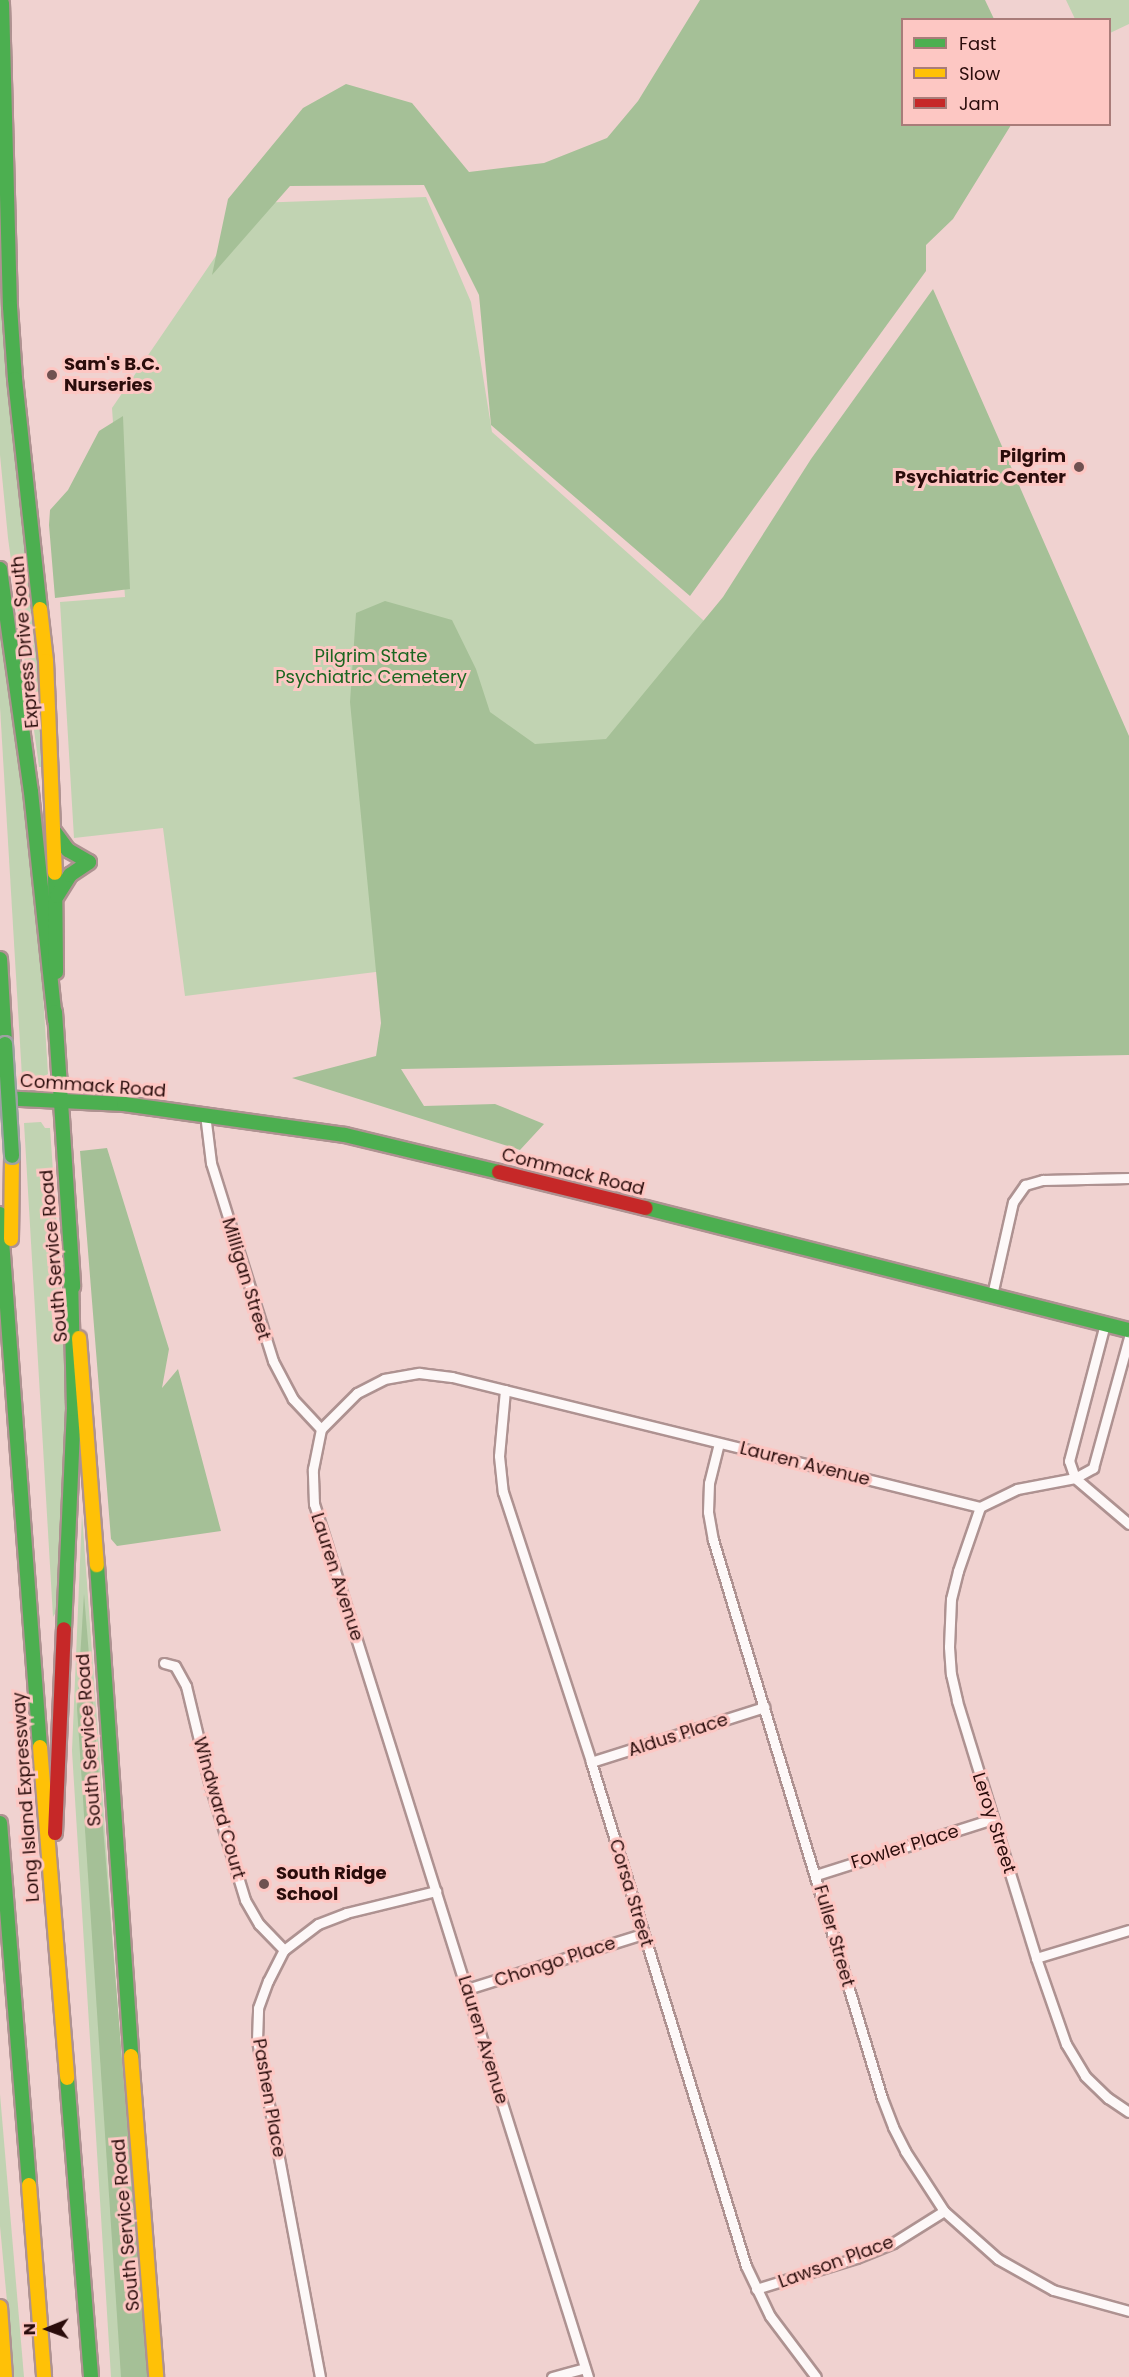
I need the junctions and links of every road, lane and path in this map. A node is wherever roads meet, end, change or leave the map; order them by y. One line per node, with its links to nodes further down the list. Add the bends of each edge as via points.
1 (3, 2): 3 (main road, Express Drive South, via 11,329 45,650)
2 (0, 568): 6 (main road, via 30,782)
3 (54, 831): 4 (main road, Express Drive South); 4 (main road, via 68,850 90,862 70,875)
4 (56, 898): 6 (main road, Express Drive South)
5 (0, 959): 14 (main road, bridge, via 14,1179)
6 (55, 1020): 8 (main road, Express Drive South)
7 (0, 1098): 8 (main road, Commack Road)
8 (59, 1100): 9 (main road, Commack Road); 12 (main road, South Service Road)
9 (205, 1114): 13 (main road, Commack Road, via 345,1136); 19 (street, Milligan Street, via 211,1163 273,1361 293,1399)
10 (1129, 1178): 13 (street, via 1043,1180 1024,1185 1013,1202)
11 (0, 1215): 14 (main road, Long Island Expressway)
12 (71, 1276): 30 (main road, via 74,1409 59,1787); 47 (main road, South Service Road, via 94,1510 116,1874)
13 (992, 1295): 15 (main road, Commack Road)
14 (7, 1305): 30 (main road, Long Island Expressway)
15 (1105, 1324): 16 (main road, Commack Road); 21 (street, via 1069,1461)
16 (1129, 1330)
17 (1129, 1337): 21 (street, via 1093,1468)
18 (505, 1390): 19 (street, Lauren Avenue, via 419,1373 384,1379 357,1393); 20 (street, Lauren Avenue); 26 (street, Corsa Street, via 499,1456 503,1492)
19 (321, 1429): 31 (street, Lauren Avenue, via 313,1469 314,1504)
20 (719, 1443): 22 (street, Lauren Avenue); 25 (street, Fuller Street, via 709,1483 708,1512 721,1572)
21 (1075, 1478): 22 (street, via 1017,1489); 23 (street)
22 (980, 1507): 27 (street, Leroy Street, via 951,1599 949,1647 957,1701)
23 (1129, 1524)
24 (164, 1663): 34 (street, Windward Court, via 175,1666 186,1686 209,1782 245,1900 259,1924)
25 (764, 1707): 26 (street, Aldus Place); 29 (street, Fuller Street)
26 (591, 1762): 33 (street, Corsa Street)
27 (993, 1819): 29 (street, Fowler Place); 35 (street, Leroy Street)
28 (0, 1823): 45 (main road, Long Island Expressway)
29 (816, 1875): 38 (street, Fuller Street, via 886,2108 905,2151)
30 (51, 1888): 46 (main road, Long Island Expressway)
31 (436, 1891): 34 (street, Pashen Place, via 346,1913 318,1924); 36 (street, Lauren Avenue)
32 (1129, 1930): 35 (street)
33 (643, 1934): 36 (street, Chongo Place); 39 (street, Corsa Street)
34 (284, 1950): 48 (street, Pashen Place, via 258,2008 257,2040)
35 (1036, 1958): 37 (street, Leroy Street, via 1066,2044 1085,2076)
36 (468, 1989): 42 (street, Lauren Avenue)
37 (1129, 2112)
38 (944, 2211): 39 (street, Lawson Place, via 892,2243 856,2258); 41 (street, Fuller Street, via 989,2252 1022,2275 1053,2290)
39 (756, 2289): 43 (street, Corsa Street)
40 (0, 2307): 44 (main road)
41 (1129, 2311)
42 (586, 2372): 49 (street)
43 (811, 2376)
44 (5, 2377)
45 (44, 2377)
46 (91, 2377)
47 (156, 2377)
48 (320, 2377)
49 (552, 2377)

